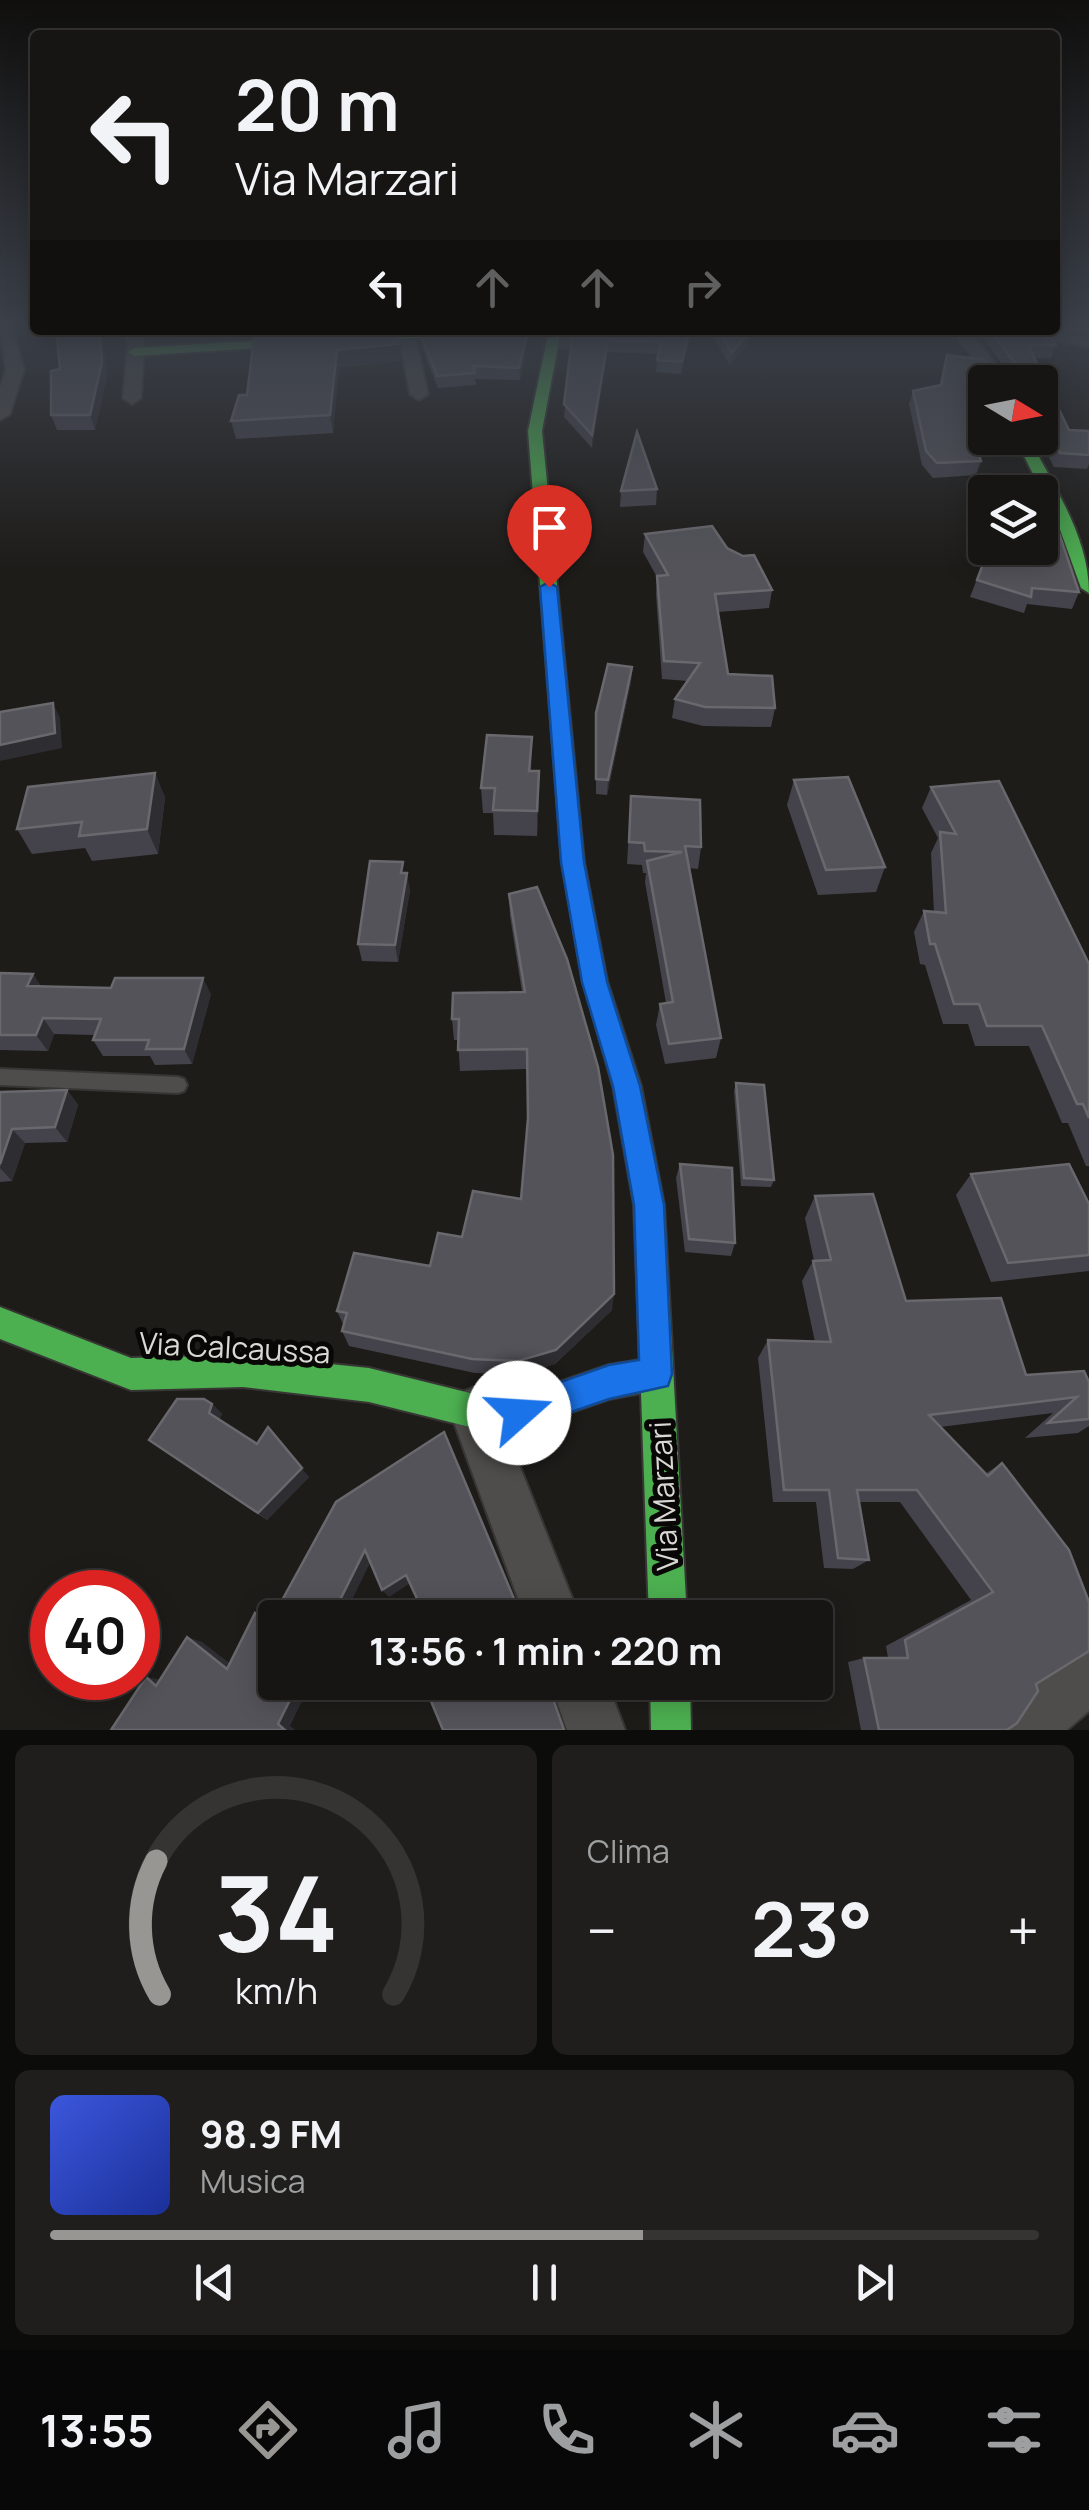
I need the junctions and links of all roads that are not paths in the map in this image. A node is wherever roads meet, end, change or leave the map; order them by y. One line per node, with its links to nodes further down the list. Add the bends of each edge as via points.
1 (538, 408): 7 (street, Via Marzari, via 573,862 594,982 626,1086 649,1205)
2 (1031, 455): 3 (street)
3 (1089, 588)
4 (0, 1076): 5 (lane)
5 (178, 1085)
6 (0, 1322): 8 (street, Via Calcaussa, via 131,1374 243,1371 369,1385)
7 (656, 1374): 8 (street, via 609,1382 519,1413); 10 (street, Via Marzari)
8 (474, 1411): 9 (street)
9 (546, 1600)
10 (668, 1600)
11 (1089, 1674): 16 (street)
12 (585, 1700): 14 (street)
13 (671, 1700): 15 (street)
14 (596, 1730)
15 (672, 1730)
16 (1022, 1730)

